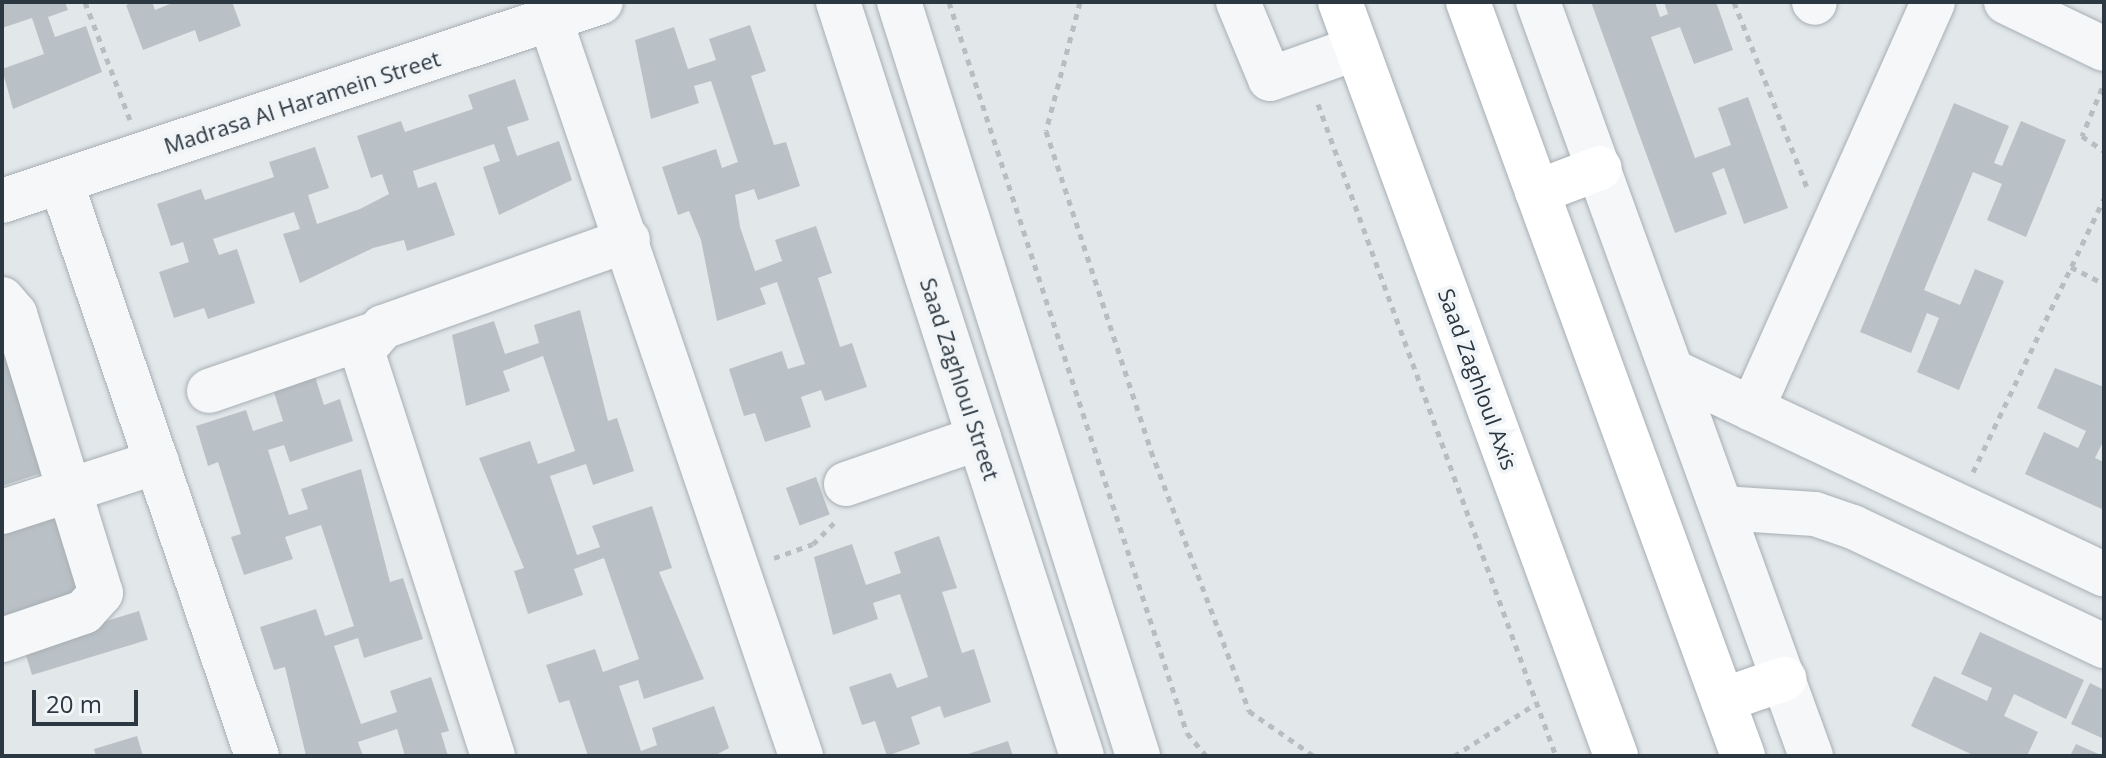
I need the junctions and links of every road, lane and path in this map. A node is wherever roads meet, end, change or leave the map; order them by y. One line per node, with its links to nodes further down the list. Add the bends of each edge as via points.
1 (85, 2): 21 (path)
2 (601, 2): 15 (street, Madrasa Al Haramein Street)
3 (838, 2): 36 (street, Saad Zaghloul Street)
4 (899, 2): 54 (street)
5 (949, 2): 55 (path, via 1187,733)
6 (1080, 2): 56 (path, via 1046,131 1151,451 1249,711)
7 (1238, 2): 18 (street, via 1270,79)
8 (1340, 2): 16 (main road, Saad Zaghloul Axis)
9 (1360, 2): 16 (main road)
10 (1468, 2): 24 (main road)
11 (1538, 2): 22 (street)
12 (1734, 2): 27 (path)
13 (1933, 2): 27 (street)
14 (2006, 2): 17 (street)
15 (550, 19): 21 (street, Madrasa Al Haramein Street); 28 (street)
16 (1357, 48): 18 (street); 59 (main road, Saad Zaghloul Axis)
17 (2104, 49)
18 (1305, 70): 49 (path)
19 (2104, 84): 20 (path, via 2082,136)
20 (2104, 151)
21 (143, 154): 23 (street, Madrasa Al Haramein Street)
22 (1600, 168): 24 (main road); 33 (street)
23 (61, 182): 26 (street, Madrasa Al Haramein Street); 37 (street)
24 (1537, 192): 48 (main road)
25 (2104, 199): 29 (path)
26 (2, 201)
27 (1828, 239): 35 (street)
28 (628, 240): 32 (street); 43 (street)
29 (2071, 267): 30 (path); 40 (path)
30 (2104, 284)
31 (2, 299): 39 (street, via 15,314)
32 (369, 336): 34 (street); 51 (street, via 362,351)
33 (1674, 372): 35 (street); 41 (street)
34 (209, 391)
35 (1752, 409): 40 (street)
36 (979, 438): 38 (street); 53 (street, Saad Zaghloul Street)
37 (157, 462): 39 (street); 50 (street)
38 (846, 484): 43 (path, via 831,529 813,544)
39 (71, 489): 42 (street); 45 (street, via 101,583 98,601)
40 (1957, 506): 44 (street)
41 (1722, 508): 46 (street, via 1815,514 1853,527); 47 (street)
42 (2, 512)
43 (739, 570): 52 (street)
44 (2104, 574)
45 (2, 640)
46 (2104, 646)
47 (1784, 679): 48 (main road); 61 (street)
48 (1723, 700): 60 (main road)
49 (1537, 703): 57 (path); 58 (path)
50 (257, 756)
51 (493, 756)
52 (801, 756)
53 (1082, 756)
54 (1138, 756)
55 (1206, 756)
56 (1314, 756)
57 (1454, 756)
58 (1556, 756)
59 (1616, 756)
60 (1743, 756)
61 (1811, 756)

